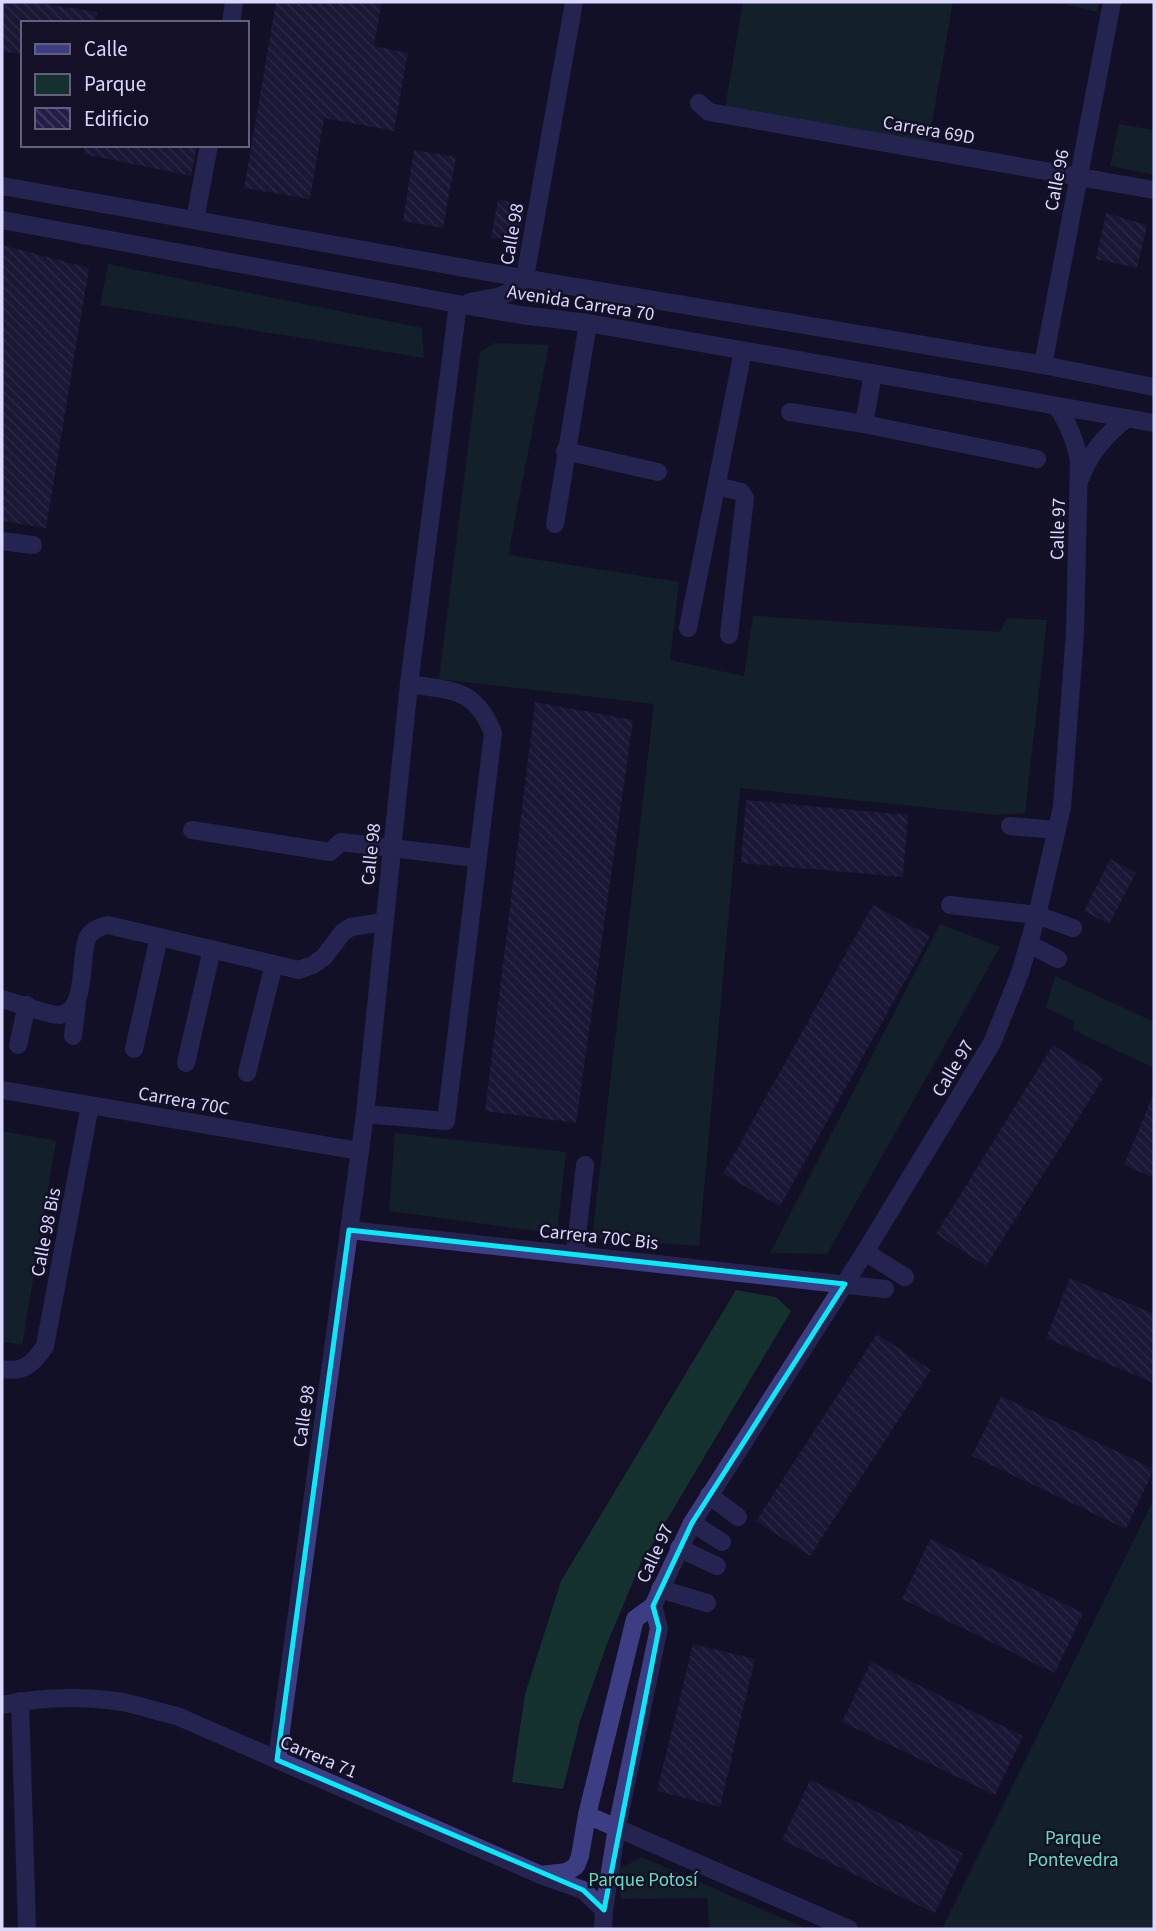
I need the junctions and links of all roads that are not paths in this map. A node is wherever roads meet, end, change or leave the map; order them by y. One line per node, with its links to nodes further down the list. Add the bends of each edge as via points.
1 (234, 2): 4 (street)
2 (574, 2): 12 (street, Calle 98)
3 (1112, 2): 7 (street, Calle 96)
4 (231, 21)
5 (699, 103): 7 (street, Carrera 69D, via 709,112)
6 (209, 147): 11 (street)
7 (1078, 176): 9 (street, Carrera 69D); 16 (street, Calle 96)
8 (2, 186): 11 (street, Avenida Carrera 70)
9 (1154, 190)
10 (2, 220): 13 (street, Avenida Carrera 70)
11 (195, 220): 12 (street, Avenida Carrera 70)
12 (525, 277): 13 (street, Calle 98, via 509,293); 16 (street, Avenida Carrera 70)
13 (458, 304): 14 (street, Avenida Carrera 70); 34 (street, Calle 98)
14 (588, 323): 15 (street, Avenida Carrera 70); 24 (street)
15 (743, 351): 17 (street, Avenida Carrera 70); 28 (street)
16 (1043, 365): 18 (street, Avenida Carrera 70)
17 (873, 373): 19 (street, Avenida Carrera 70); 23 (street)
18 (1154, 387)
19 (1057, 406): 21 (street, Avenida Carrera 70); 27 (street, Calle 97, via 1075,441)
20 (790, 412): 23 (street)
21 (1127, 418): 22 (street, Avenida Carrera 70); 27 (street, Calle 97, via 1098,445)
22 (1154, 423)
23 (864, 424): 25 (street)
24 (565, 452): 26 (street); 29 (street)
25 (1037, 459)
26 (658, 472)
27 (1080, 480): 37 (street, Calle 97, via 1075,632)
28 (717, 486): 32 (street); 33 (street, via 741,492 745,498)
29 (555, 524)
30 (2, 541): 31 (street)
31 (33, 545)
32 (688, 628)
33 (729, 635)
34 (409, 684): 38 (street, Calle 98); 39 (street, via 461,693 475,702 493,733)
35 (1010, 826): 37 (street)
36 (192, 830): 38 (street, via 330,852 341,842)
37 (1057, 830): 41 (street, Calle 97)
38 (392, 848): 39 (street); 42 (street, Calle 98)
39 (476, 858): 59 (street, via 446,1121)
40 (950, 905): 41 (street)
41 (1037, 915): 43 (street); 45 (street, Calle 97)
42 (384, 922): 48 (street, via 351,927 313,965 299,970); 59 (street, Calle 98)
43 (1073, 928)
44 (159, 937): 46 (street); 50 (street, via 108,925 96,928 87,939); 54 (street)
45 (1029, 944): 47 (street); 63 (street, Calle 97, via 992,1043)
46 (212, 949): 48 (street); 55 (street)
47 (1058, 959)
48 (274, 964): 56 (street)
49 (2, 999): 51 (street)
50 (77, 1002): 51 (street, via 68,1013 56,1015); 52 (street)
51 (26, 1005): 53 (street)
52 (73, 1036)
53 (19, 1045)
54 (134, 1049)
55 (186, 1063)
56 (247, 1073)
57 (2, 1090): 58 (street, Carrera 70C)
58 (90, 1105): 60 (street, Carrera 70C); 68 (street, Calle 98 Bis, via 45,1346 33,1363 12,1371)
59 (365, 1114): 60 (street, Calle 98)
60 (359, 1151): 62 (street, Calle 98)
61 (585, 1165): 64 (street)
62 (349, 1230): 64 (street, Carrera 70C Bis); 79 (street, Calle 98)
63 (866, 1252): 65 (street); 66 (street, Calle 97)
64 (575, 1254): 66 (street, Carrera 70C Bis)
65 (905, 1277)
66 (845, 1284): 67 (street, Carrera 70C Bis); 69 (street, Calle 97)
67 (885, 1289)
68 (2, 1369)
69 (709, 1495): 70 (street); 71 (street, Calle 97)
70 (738, 1517)
71 (692, 1523): 72 (street); 73 (street, Calle 97)
72 (722, 1542)
73 (678, 1548): 74 (street); 75 (street, Calle 97)
74 (717, 1566)
75 (660, 1589): 76 (street); 77 (street, Calle 97)
76 (707, 1603)
77 (653, 1606): 80 (street, Calle 97, via 635,1619); 81 (street, Calle 97, via 659,1628)
78 (11, 1703): 79 (street, Carrera 71, via 90,1699 124,1703 177,1716); 84 (street)
79 (277, 1760): 82 (street, Carrera 71)
80 (587, 1815): 81 (street); 82 (street, Calle 97, via 576,1866 567,1872)
81 (617, 1827): 83 (street, Calle 97); 86 (street)
82 (541, 1875): 83 (street, Carrera 71, via 583,1890)
83 (604, 1910): 85 (street, Calle 97)
84 (27, 1929)
85 (603, 1929)
86 (849, 1929)

